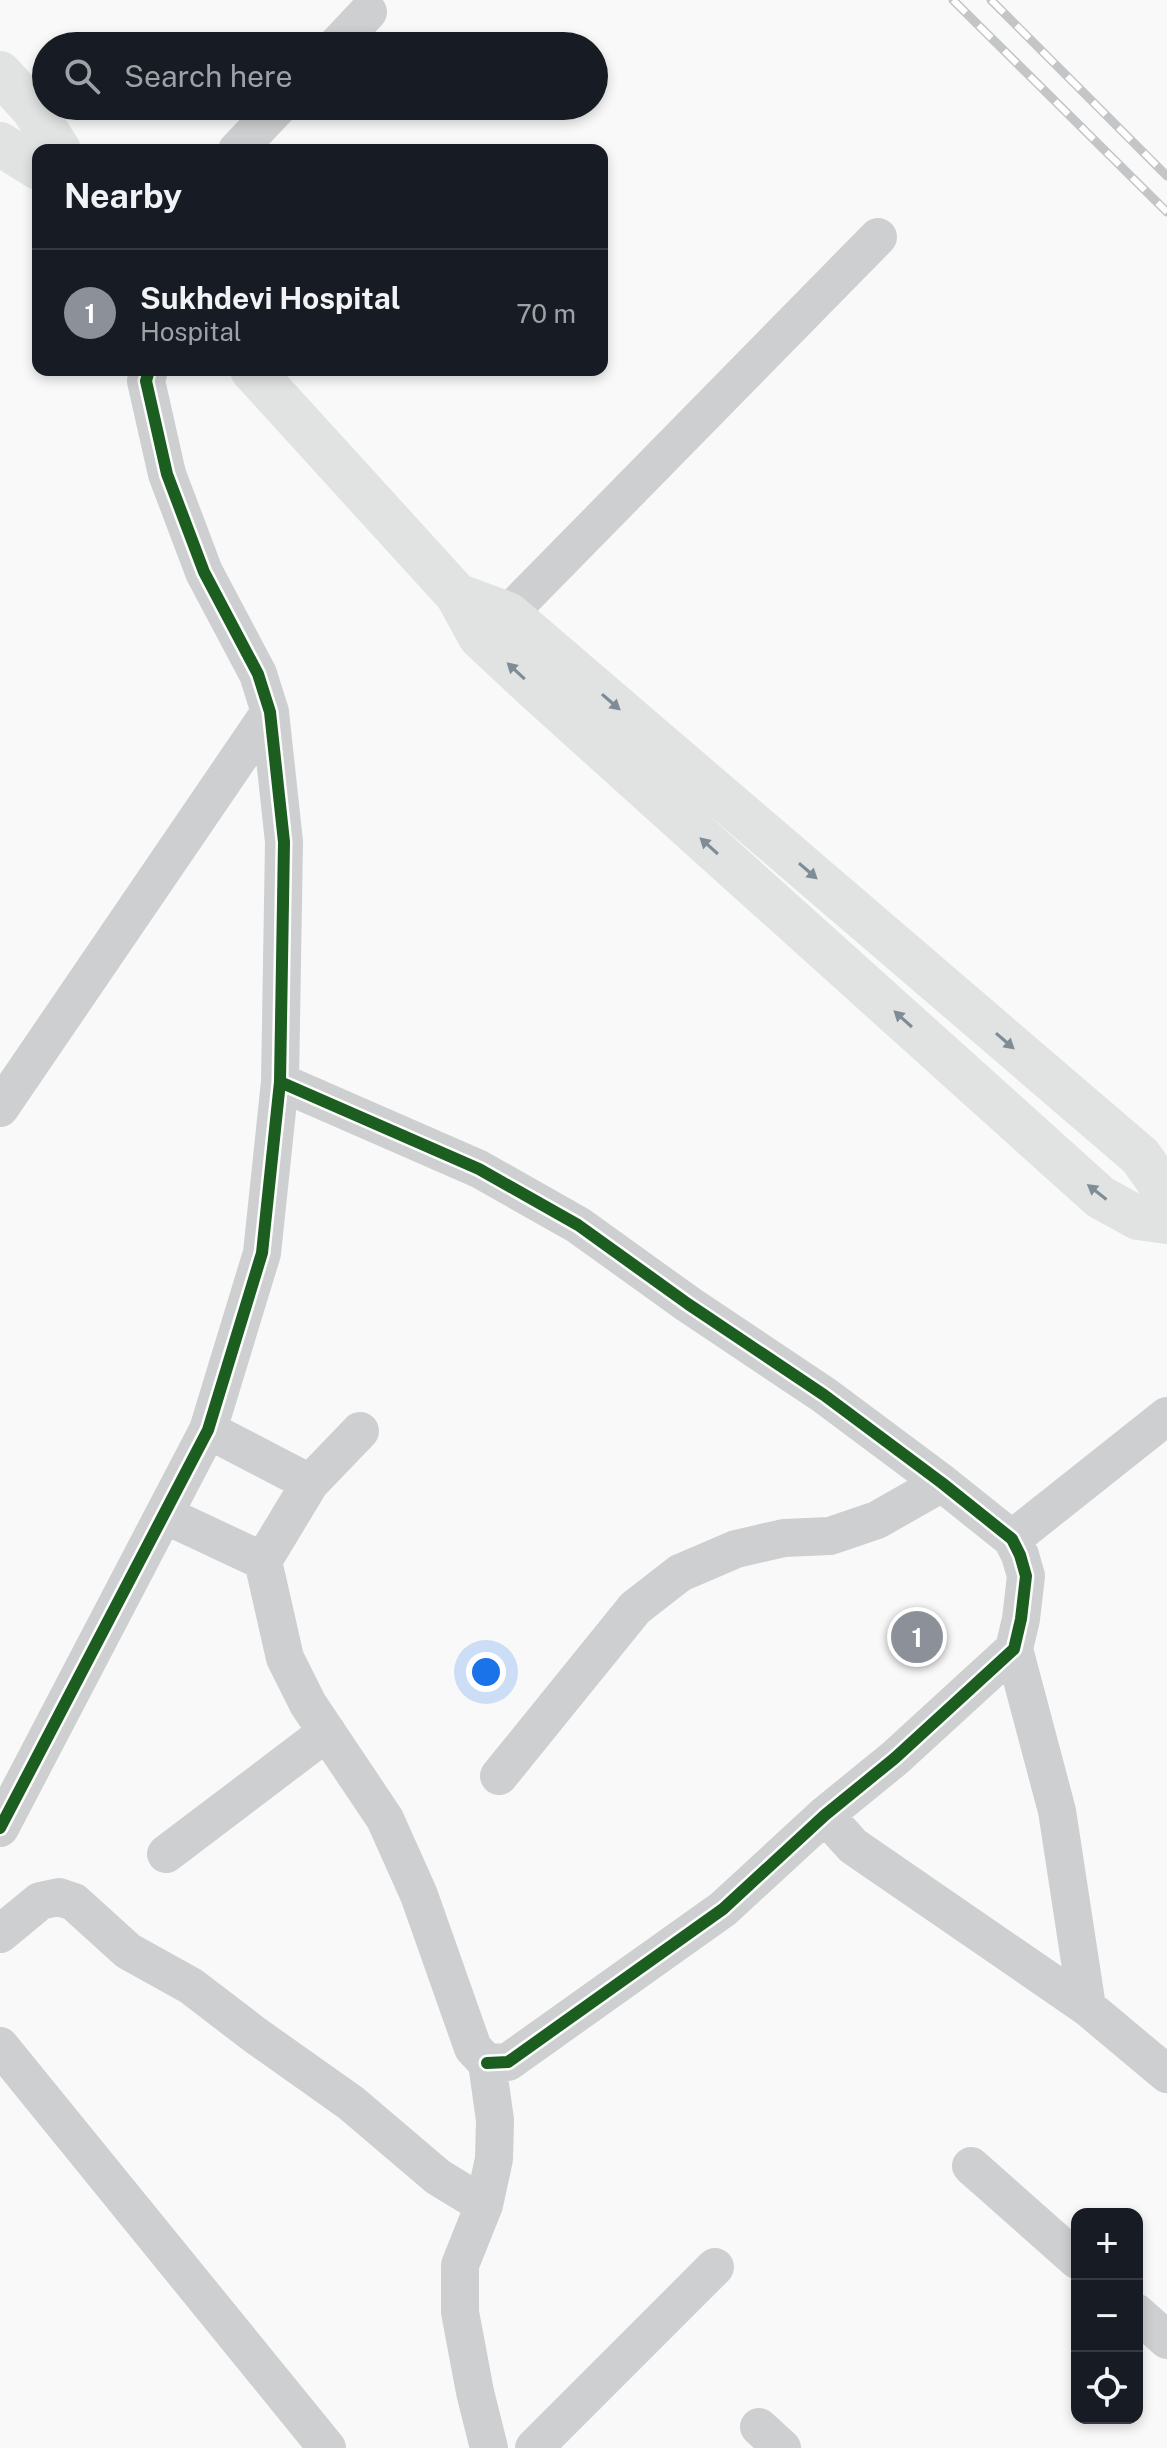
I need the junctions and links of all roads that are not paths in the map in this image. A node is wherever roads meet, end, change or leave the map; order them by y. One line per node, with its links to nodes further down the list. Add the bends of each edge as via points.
1 (368, 12): 2 (street)
2 (349, 32)
3 (0, 73): 4 (main road)
4 (32, 108)
5 (40, 120): 8 (main road)
6 (266, 120): 9 (street)
7 (0, 144): 10 (main road)
8 (55, 144)
9 (243, 144)
10 (32, 164)
11 (878, 237): 15 (street)
12 (147, 376): 16 (street, via 167,474 204,572 258,674)
13 (257, 376): 14 (main road)
14 (457, 595): 15 (main road); 20 (main road, one-way to 14, via 1138,1218 1100,1197 480,637)
15 (508, 614): 19 (main road, one-way to 19, via 1140,1156)
16 (270, 712): 17 (street, via 284,842); 18 (street)
17 (280, 1082): 22 (street, via 262,1253); 25 (street, via 479,1169 578,1225)
18 (0, 1108)
19 (1167, 1194)
20 (1167, 1222)
21 (1167, 1416): 27 (street)
22 (208, 1430): 24 (street); 26 (street)
23 (360, 1431): 24 (street)
24 (310, 1483): 28 (street)
25 (942, 1483): 27 (street); 31 (street, via 877,1520 830,1536 784,1538 736,1549 680,1573 635,1608)
26 (165, 1515): 28 (street); 33 (street)
27 (1012, 1539): 29 (street, via 1026,1576)
28 (263, 1561): 30 (street, via 285,1658)
29 (1014, 1649): 32 (street); 36 (street, via 1057,1811)
30 (327, 1732): 34 (street); 38 (street, via 385,1819 419,1895 473,2048)
31 (499, 1776)
32 (825, 1815): 36 (street, via 853,1846); 38 (street, via 723,1909 508,2062)
33 (0, 1828)
34 (166, 1854)
35 (0, 1934): 41 (street, via 40,1901 59,1897 74,1902 128,1951 191,1986 351,2103 438,2177)
36 (1087, 2007): 39 (street)
37 (0, 2046): 46 (street)
38 (487, 2063): 41 (street, via 495,2120 494,2159)
39 (1167, 2074)
40 (971, 2166): 42 (street)
41 (484, 2205): 47 (street, via 460,2265 460,2312)
42 (1071, 2255)
43 (715, 2267): 48 (street)
44 (1143, 2318): 45 (street)
45 (1167, 2340)
46 (327, 2448)
47 (489, 2448)
48 (534, 2448)

